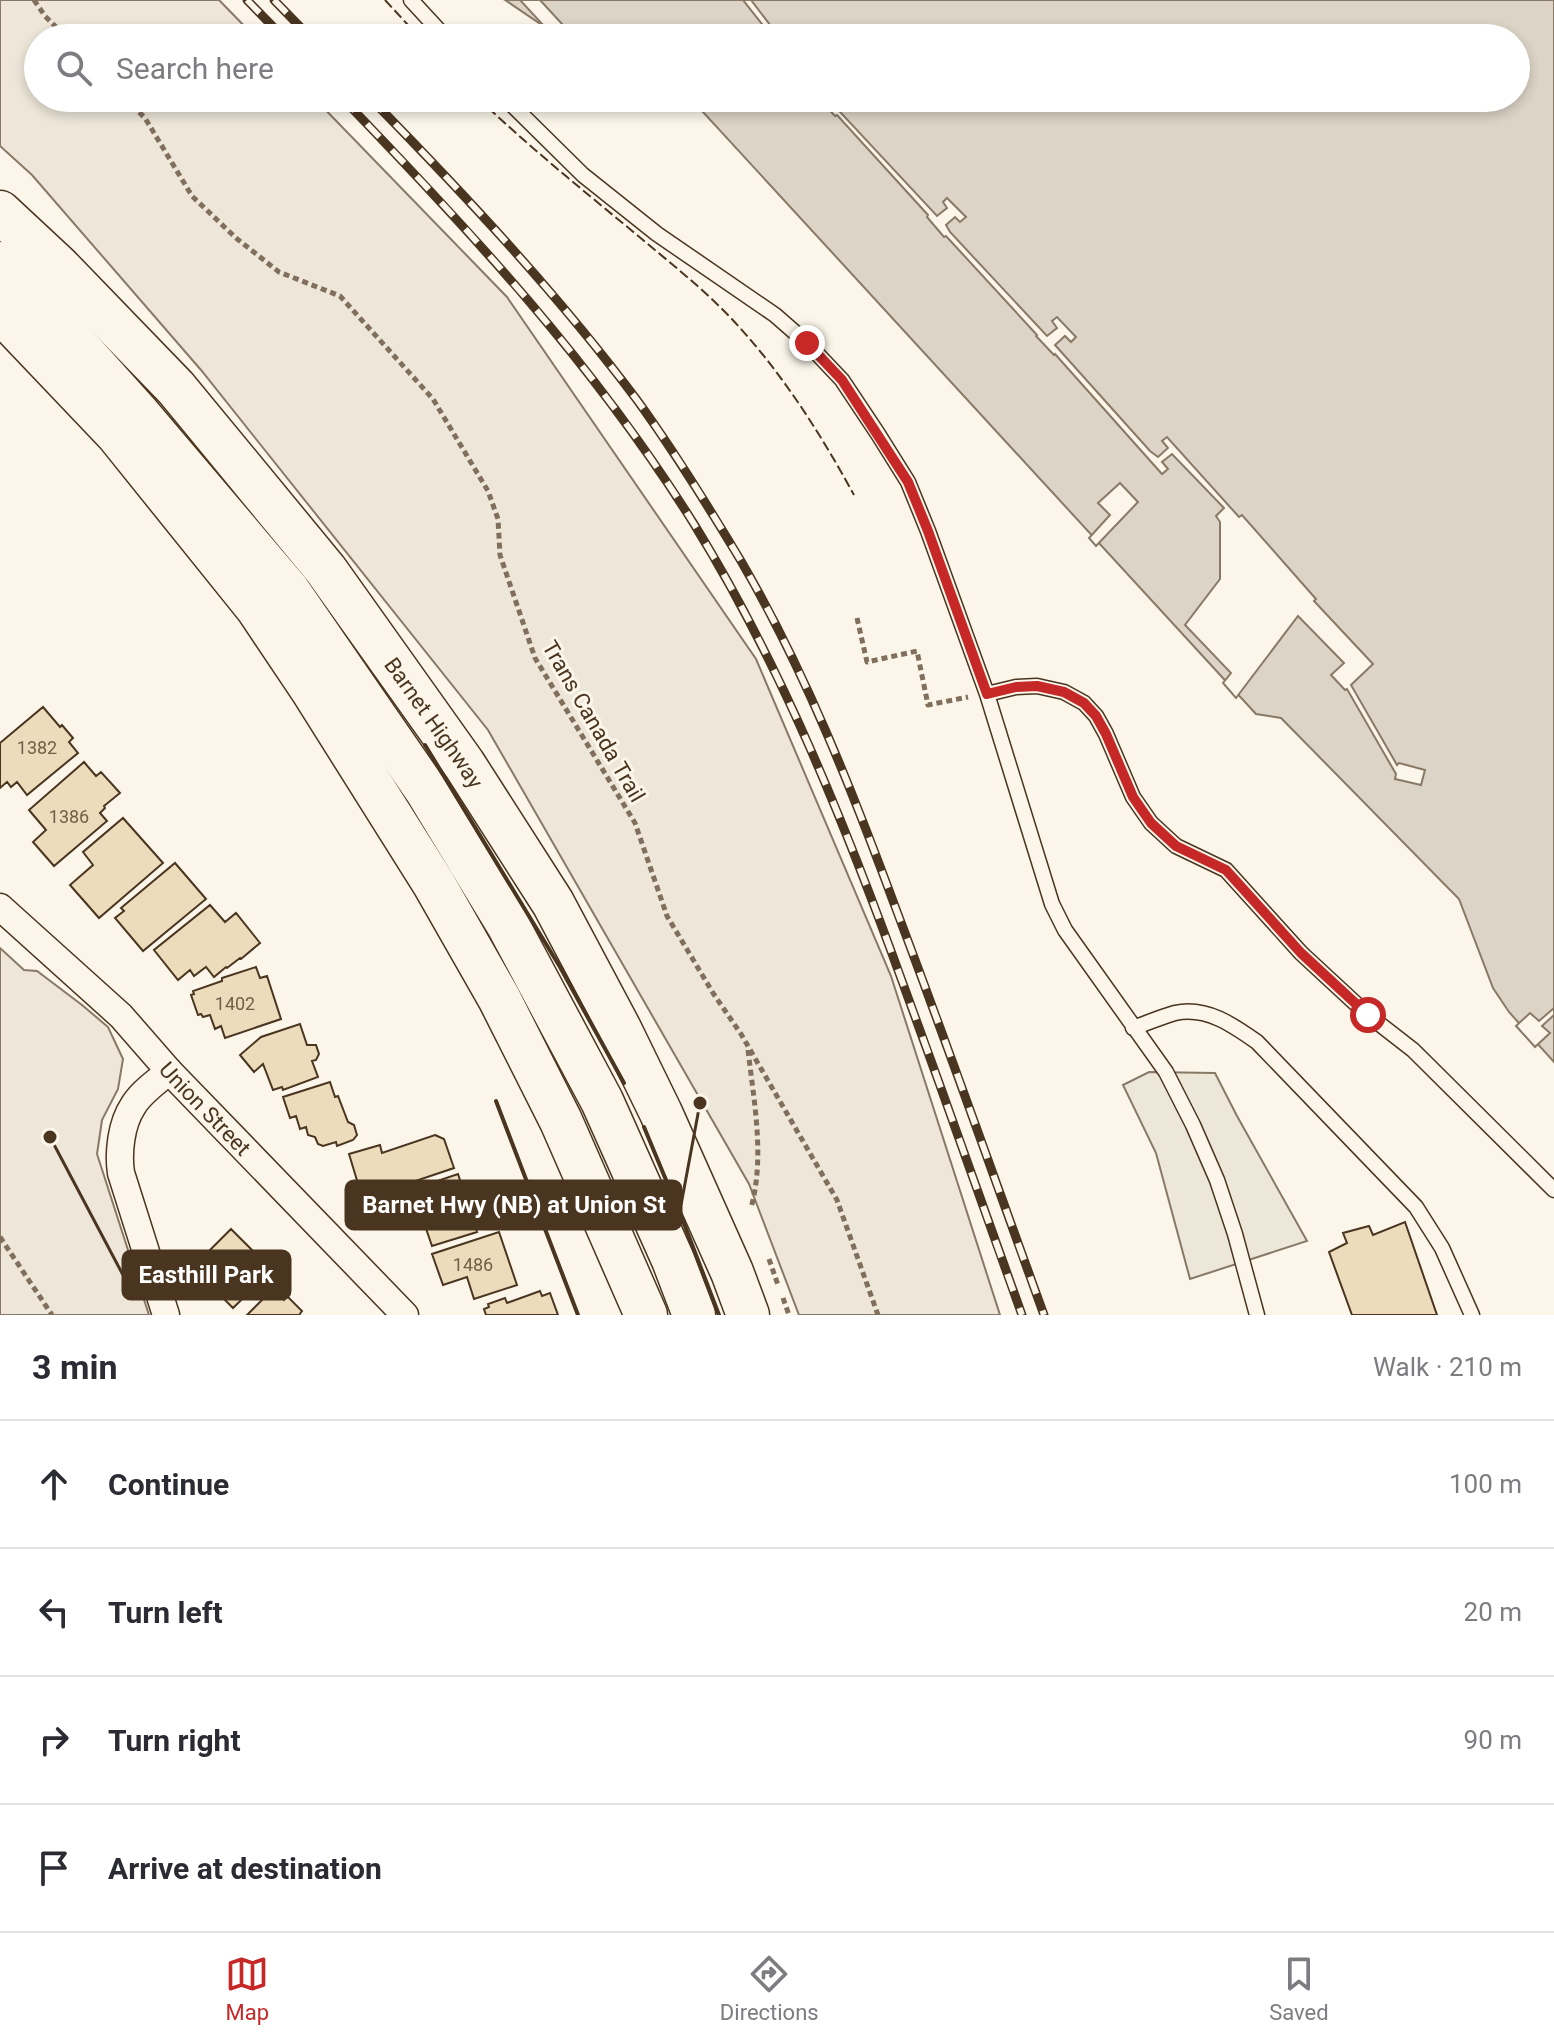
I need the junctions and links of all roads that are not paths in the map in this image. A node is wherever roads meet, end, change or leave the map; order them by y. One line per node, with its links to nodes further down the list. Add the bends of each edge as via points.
1 (411, 0): 2 (lane)
2 (433, 24)
3 (519, 112): 7 (lane, via 583,175 657,234 775,315 842,380 908,482)
4 (0, 212): 16 (main road, Barnet Highway, via 176,388 326,570 464,764 553,903 620,1029)
5 (0, 263): 15 (main road, via 138,413 288,590 426,790 508,925 602,1101)
6 (0, 311): 14 (main road, via 117,434 257,608 320,703 499,998 561,1121)
7 (987, 694): 9 (lane, via 1052,904); 11 (lane, via 1037,686 1084,703 1096,716 1133,797 1151,823 1176,846 1226,870 1301,953 1413,1050)
8 (0, 907): 10 (street, Union Street, via 121,1016)
9 (1133, 1028): 17 (lane, via 1166,1072 1193,1125 1221,1194); 18 (lane, via 1185,1011 1217,1017 1257,1042 1416,1207 1442,1248)
10 (169, 1071): 12 (street, via 131,1108 119,1158); 13 (street, Union Street)
11 (1554, 1190)
12 (166, 1315)
13 (405, 1315)
14 (646, 1315)
15 (694, 1315)
16 (748, 1315)
17 (1257, 1315)
18 (1472, 1315)

